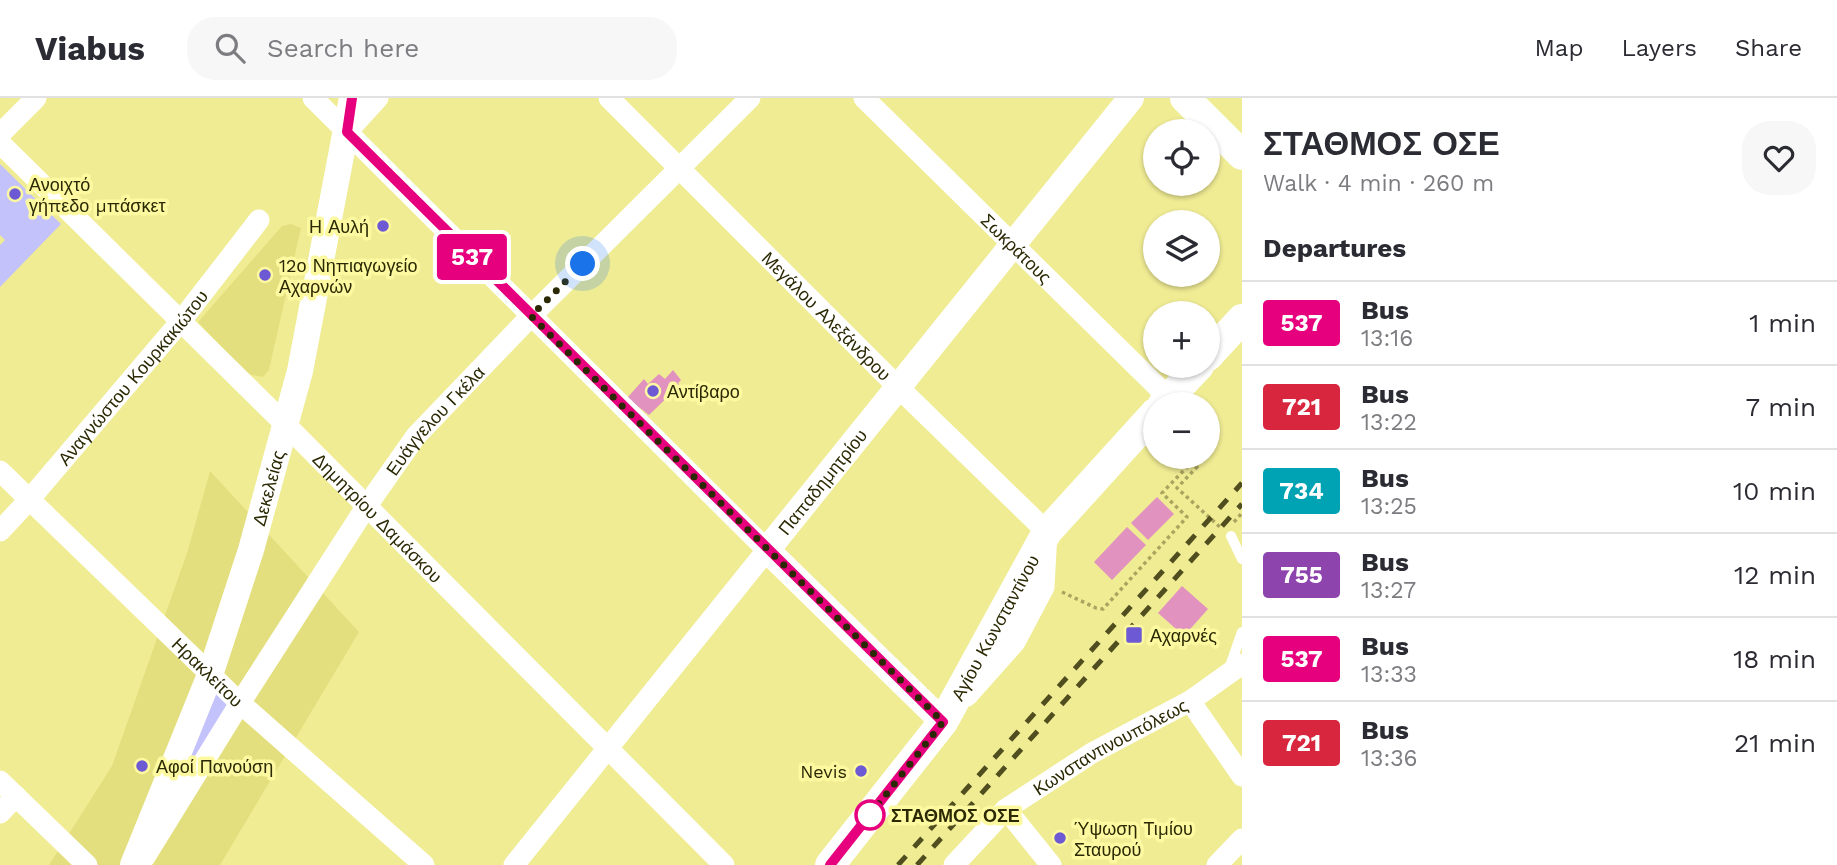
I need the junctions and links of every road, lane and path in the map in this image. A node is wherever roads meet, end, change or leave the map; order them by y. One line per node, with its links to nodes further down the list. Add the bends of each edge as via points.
1 (36, 98): 10 (street)
2 (313, 98): 9 (street)
3 (609, 98): 13 (street, Μεγάλου Αλεξάνδρου)
4 (750, 98): 13 (street, Ευάγγελου Γκέλα)
5 (864, 98): 15 (street, Σωκράτους)
6 (1131, 98): 15 (street, Παπαδημητρίου)
7 (1185, 98): 12 (main road)
8 (358, 99): 9 (street, Δεκελείας)
9 (347, 132): 16 (street); 24 (street, Δεκελείας)
10 (0, 134)
11 (0, 143): 18 (street, Δημητρίου Δαμάσκου)
12 (1242, 155)
13 (679, 169): 16 (street, Ευάγγελου Γκέλα); 21 (street, Μεγάλου Αλεξάνδρου)
14 (259, 220): 18 (street, Αναγνώστου Κουρκακιώτου)
15 (1013, 245): 21 (street, Παπαδημητρίου); 22 (street, Σωκράτους)
16 (531, 316): 28 (street, Ευάγγελου Γκέλα, via 416,436); 32 (street)
17 (1242, 319): 19 (main road)
18 (181, 321): 24 (street, Δημητρίου Δαμάσκου); 27 (street, Αναγνώστου Κουρκακιώτου)
19 (1220, 343)
20 (1188, 378): 23 (main road, Αγίου Κωνσταντίνου)
21 (898, 387): 30 (street, Μεγάλου Αλεξάνδρου); 32 (street, Παπαδημητρίου)
22 (1151, 392)
23 (1175, 392)
24 (286, 425): 28 (street, Δημητρίου Δαμάσκου); 37 (street, Δεκελείας)
25 (1143, 427): 30 (main road, Αγίου Κωνσταντίνου)
26 (0, 471): 27 (street, Ηρακλείτου)
27 (29, 500): 29 (street, Αναγνώστου Κουρκακιώτου); 37 (street, Ηρακλείτου)
28 (366, 507): 39 (street, Ευάγγελου Γκέλα); 41 (street, Δημητρίου Δαμάσκου)
29 (0, 531)
30 (1047, 532): 34 (street, Αγίου Κωνσταντίνου); 40 (main road, Αγίου Κωνσταντίνου)
31 (1228, 534): 33 (lane); 34 (path, via 1177,488 1197,467 1191,463 1162,493 1187,517 1103,609)
32 (767, 550): 40 (street); 41 (street, Παπαδημητρίου)
33 (1242, 559)
34 (1044, 587): 40 (street, Αγίου Κωνσταντίνου, via 1015,642)
35 (1242, 632): 36 (lane)
36 (1235, 669): 38 (street, Κωνσταντινουπόλεως)
37 (210, 674): 39 (street, Ηρακλείτου); 49 (street, Δεκελείας)
38 (1190, 701): 42 (street); 45 (street, Κωνσταντινουπόλεως, via 1092,753)
39 (240, 703): 50 (street, Ευάγγελου Γκέλα); 51 (street, Ηρακλείτου)
40 (943, 722): 54 (main road, Αγίου Κωνσταντίνου)
41 (607, 747): 52 (street, Παπαδημητρίου); 53 (street, Δημητρίου Δαμάσκου)
42 (1242, 776)
43 (0, 781): 44 (street)
44 (16, 796): 46 (street); 48 (street)
45 (1006, 809): 55 (street, Κωνσταντινουπόλεως); 56 (street)
46 (0, 813)
47 (1242, 839): 57 (street)
48 (87, 865)
49 (133, 865)
50 (141, 865)
51 (424, 865)
52 (514, 865)
53 (724, 865)
54 (830, 865)
55 (954, 865)
56 (1051, 865)
57 (1217, 865)

